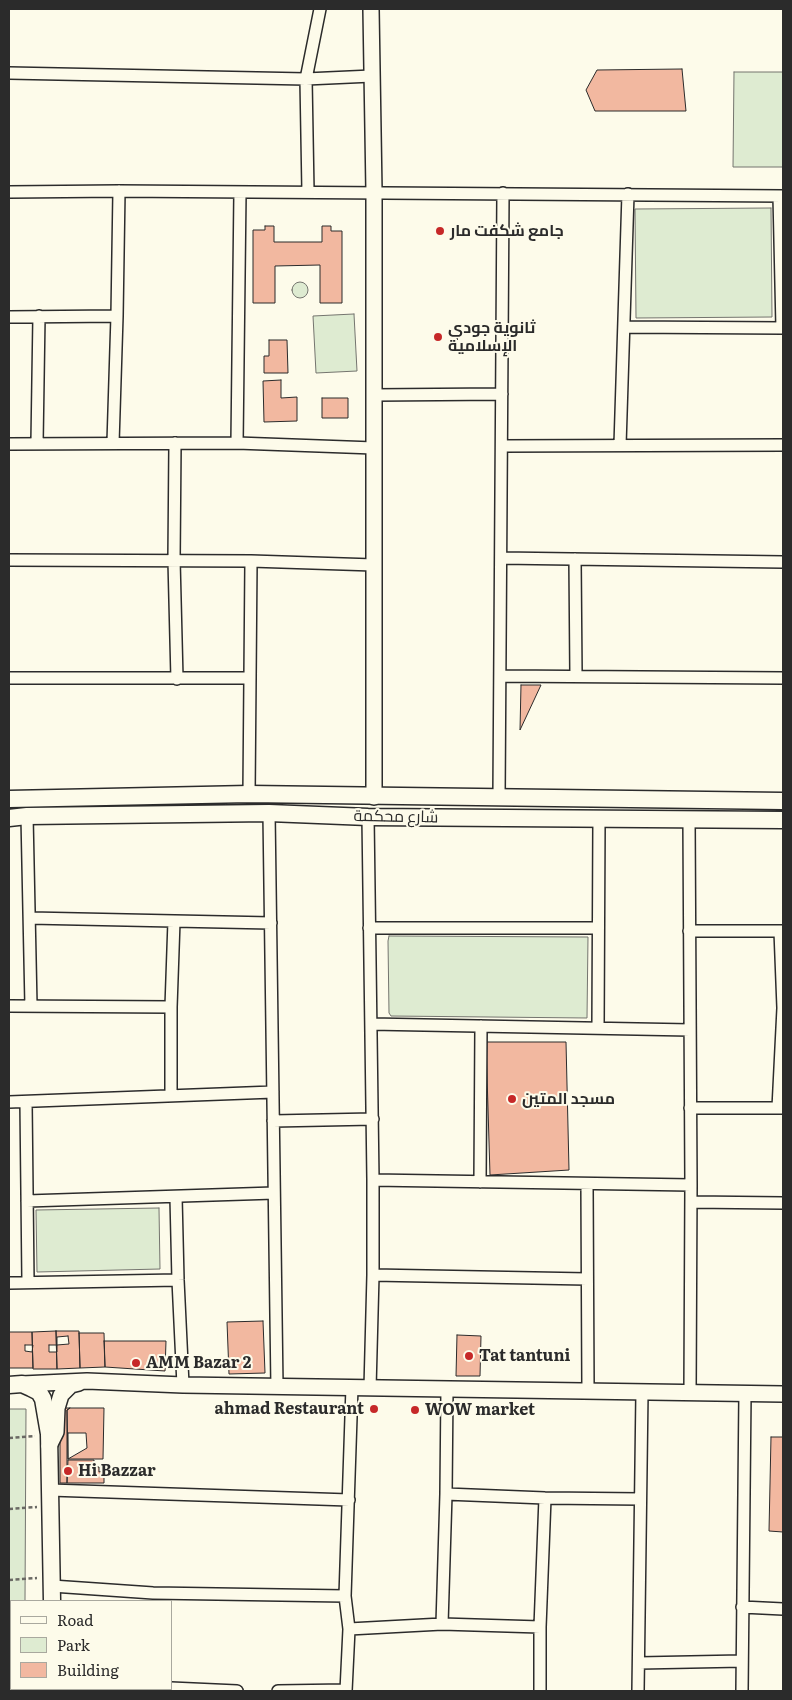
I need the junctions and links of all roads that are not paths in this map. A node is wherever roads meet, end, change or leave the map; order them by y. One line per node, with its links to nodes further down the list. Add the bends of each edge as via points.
1 (320, 9): 5 (street)
2 (370, 9): 4 (street)
3 (9, 74): 5 (street)
4 (372, 76): 5 (street); 10 (street)
5 (306, 79): 9 (street)
6 (119, 191): 7 (street); 8 (street); 15 (street)
7 (9, 192)
8 (240, 192): 9 (street); 22 (street)
9 (308, 192): 10 (street)
10 (374, 192): 11 (street); 20 (street)
11 (503, 193): 12 (street); 19 (street)
12 (628, 194): 13 (street); 17 (street)
13 (781, 196): 18 (street)
14 (39, 316): 15 (street); 16 (street); 24 (street)
15 (117, 316): 25 (street)
16 (9, 317)
17 (624, 327): 18 (street); 26 (street)
18 (783, 328)
19 (502, 394): 20 (street); 28 (street)
20 (374, 396): 29 (street)
21 (175, 443): 22 (street); 25 (street); 33 (street)
22 (237, 443): 29 (street)
23 (9, 444): 24 (street)
24 (37, 444): 25 (street)
25 (113, 444)
26 (620, 445): 27 (street); 28 (street)
27 (783, 445)
28 (502, 446): 30 (street)
29 (374, 448): 36 (street)
30 (501, 558): 31 (street); 37 (street)
31 (575, 559): 35 (street); 38 (street)
32 (9, 560): 33 (street)
33 (174, 560): 34 (street); 42 (street)
34 (251, 561): 36 (street); 40 (street)
35 (783, 562)
36 (374, 565): 44 (street)
37 (500, 676): 38 (street); 45 (street)
38 (576, 676): 41 (street)
39 (9, 678): 42 (street)
40 (249, 678): 42 (street); 43 (street)
41 (783, 678)
42 (178, 679)
43 (249, 794): 44 (main road, شارع محكمة); 46 (main road, شارع محكمة)
44 (374, 797): 45 (main road, شارع محكمة)
45 (500, 798): 47 (main road, شارع محكمة)
46 (9, 800)
47 (783, 802)
48 (269, 813): 49 (main road, شارع محكمة); 50 (main road, شارع محكمة); 57 (street)
49 (27, 816): 51 (main road, شارع محكمة); 55 (street)
50 (368, 817): 52 (main road, شارع محكمة); 58 (street)
51 (9, 818)
52 (599, 819): 53 (main road, شارع محكمة); 59 (street)
53 (689, 819): 54 (main road, شارع محكمة); 60 (street)
54 (783, 820)
55 (30, 918): 56 (street); 63 (street)
56 (174, 921): 57 (street); 64 (street)
57 (271, 923): 70 (street)
58 (369, 928): 59 (street); 66 (street)
59 (598, 928): 68 (street)
60 (689, 931): 61 (street); 69 (street)
61 (782, 931): 65 (street)
62 (9, 1006): 63 (street)
63 (31, 1006): 64 (street)
64 (170, 1007): 71 (street)
65 (783, 1008): 75 (street)
66 (371, 1024): 67 (street); 76 (street)
67 (481, 1026): 68 (street); 79 (street)
68 (598, 1028): 69 (street)
69 (690, 1030): 74 (street)
70 (273, 1092): 71 (street); 77 (street)
71 (171, 1096): 73 (street)
72 (9, 1102): 73 (street)
73 (26, 1102): 84 (street)
74 (690, 1108): 75 (street); 81 (street)
75 (781, 1108)
76 (372, 1119): 77 (street); 78 (street)
77 (273, 1121): 82 (street)
78 (373, 1180): 79 (street); 87 (street)
79 (480, 1182): 80 (street)
80 (587, 1184): 81 (street); 88 (street)
81 (691, 1185): 85 (street)
82 (274, 1193): 83 (street); 95 (street)
83 (176, 1196): 84 (street); 89 (street)
84 (27, 1201): 90 (street)
85 (691, 1202): 86 (street); 101 (street)
86 (783, 1202)
87 (373, 1275): 88 (street); 97 (street)
88 (587, 1279): 99 (street)
89 (178, 1280): 90 (street); 94 (street)
90 (28, 1282): 91 (street)
91 (9, 1283)
92 (87, 1381): 93 (street); 94 (street); 104 (street, via 71,1386 61,1395 56,1432)
93 (15, 1385): 104 (main road, via 38,1392 43,1400)
94 (183, 1385): 95 (street)
95 (277, 1386): 96 (street)
96 (352, 1387): 97 (street); 109 (street)
97 (370, 1388): 98 (street)
98 (447, 1389): 99 (street); 105 (street)
99 (588, 1391): 100 (street)
100 (642, 1392): 101 (street); 108 (street)
101 (690, 1393): 102 (street)
102 (745, 1393): 103 (street); 113 (street)
103 (783, 1394)
104 (49, 1440): 106 (main road)
105 (446, 1494): 107 (street); 115 (street)
106 (50, 1498): 109 (street); 110 (main road)
107 (546, 1498): 108 (street); 116 (street)
108 (640, 1499): 119 (street)
109 (349, 1500): 111 (street)
110 (51, 1588): 112 (street)
111 (345, 1596): 112 (street); 117 (street)
112 (153, 1597)
113 (742, 1607): 114 (street); 118 (street)
114 (783, 1609)
115 (442, 1624): 116 (street); 117 (street)
116 (540, 1627): 124 (street)
117 (349, 1629): 121 (street)
118 (742, 1661): 119 (street); 126 (street)
119 (639, 1663): 125 (street)
120 (172, 1688): 122 (street)
121 (346, 1690): 123 (street)
122 (237, 1691)
123 (278, 1691)
124 (540, 1691)
125 (638, 1691)
126 (742, 1691)

